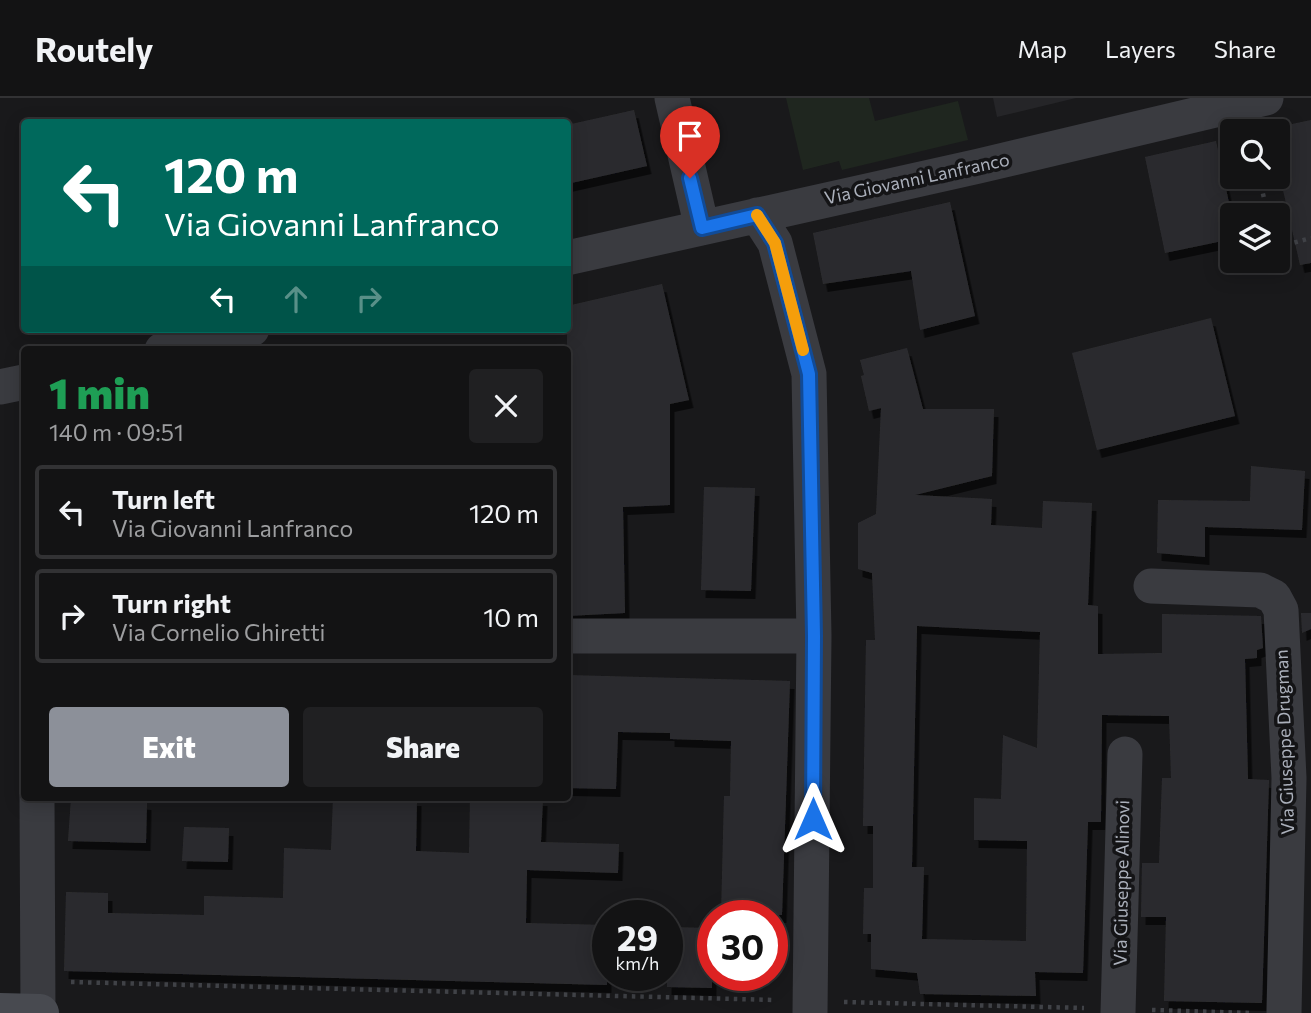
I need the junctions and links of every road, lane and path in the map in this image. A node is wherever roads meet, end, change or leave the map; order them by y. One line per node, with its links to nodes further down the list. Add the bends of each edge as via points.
1 (672, 98): 4 (street)
2 (1266, 98): 3 (street, Via Giovanni Lanfranco)
3 (757, 215): 4 (street, Via Giovanni Lanfranco); 14 (street, via 775,243 809,374)
4 (702, 228): 7 (street, Via Giovanni Lanfranco)
5 (1311, 238): 6 (path)
6 (1290, 244)
7 (571, 257)
8 (236, 333): 9 (street)
9 (179, 346)
10 (21, 383): 11 (street)
11 (0, 387)
12 (1151, 586): 22 (street, Via Giuseppe Drugman, via 1260,590 1274,597 1281,610 1290,778)
13 (571, 636): 14 (street)
14 (814, 636): 18 (street)
15 (1125, 754): 19 (street, Via Giuseppe Alinovi)
16 (37, 801): 17 (street)
17 (39, 1003): 18 (path); 20 (street)
18 (811, 1007): 19 (path)
19 (1118, 1011): 21 (path)
20 (0, 1012)
21 (1265, 1013)
22 (1284, 1013)

